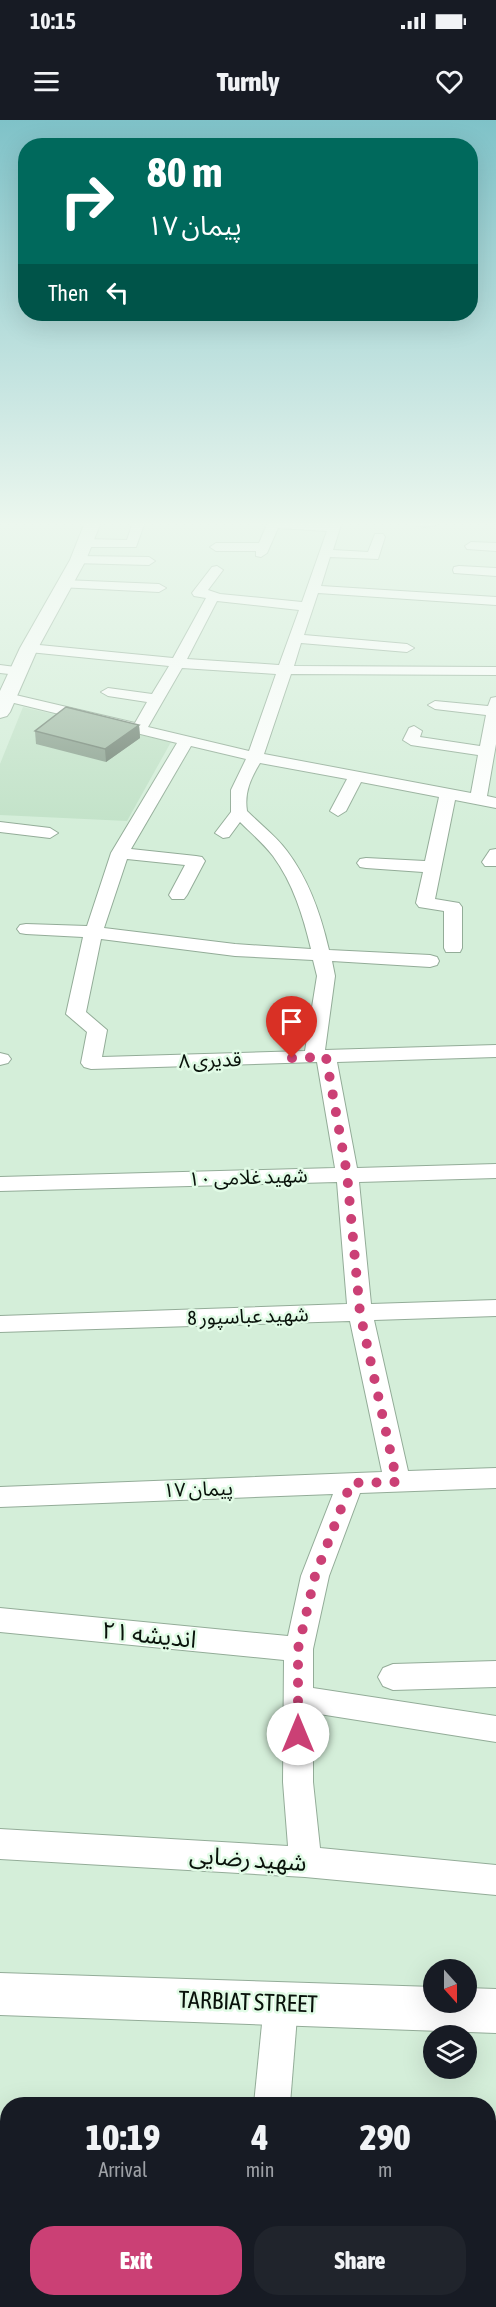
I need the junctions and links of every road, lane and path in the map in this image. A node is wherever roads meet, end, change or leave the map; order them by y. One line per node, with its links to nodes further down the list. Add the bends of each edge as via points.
1 (42, 624): 5 (street)
2 (199, 624): 7 (street)
3 (301, 624): 4 (street)
4 (296, 638): 6 (street, via 389,641); 9 (street)
5 (29, 648): 7 (street); 10 (street)
6 (407, 648)
7 (178, 663): 9 (street); 13 (street)
8 (0, 669): 10 (street)
9 (285, 670): 11 (street); 21 (street)
10 (18, 671): 14 (street)
11 (496, 671)
12 (108, 692): 13 (street)
13 (157, 699): 17 (street)
14 (3, 705): 17 (street)
15 (435, 705): 16 (street)
16 (495, 706): 20 (street)
17 (139, 729): 19 (street)
18 (414, 731): 20 (street, via 411,740)
19 (186, 741): 21 (street); 31 (street)
20 (487, 752): 24 (street)
21 (255, 757): 22 (street); 26 (street, via 238,787)
22 (356, 777): 23 (street); 27 (street)
23 (448, 794): 24 (street); 33 (street)
24 (478, 800): 25 (street)
25 (496, 803)
26 (239, 812): 30 (street); 38 (street, via 280,853 301,889)
27 (338, 812)
28 (0, 827): 29 (street)
29 (50, 833)
30 (223, 833)
31 (120, 853): 34 (street, via 195,861); 36 (street)
32 (366, 863): 33 (street)
33 (433, 867): 37 (street, via 425,903 453,907)
34 (178, 895)
35 (26, 929): 36 (street)
36 (93, 932): 38 (street, via 235,950); 41 (street, قدیری ۸, via 76,1014 97,1030 91,1063)
37 (453, 948)
38 (323, 956): 39 (street); 41 (street, via 326,976)
39 (430, 961)
40 (496, 1051): 41 (street, قدیری ۸)
41 (320, 1057): 43 (street)
42 (496, 1171): 43 (street, شهید غلامی ۱۰)
43 (347, 1174): 44 (street, شهید غلامی ۱۰); 46 (street)
44 (0, 1184)
45 (496, 1308): 46 (street, شهید عباسپور 8)
46 (360, 1313): 47 (street, شهید عباسپور 8); 49 (street)
47 (1, 1330)
48 (496, 1478): 49 (street, پیمان ۱۷)
49 (397, 1482): 50 (street, پیمان ۱۷)
50 (351, 1483): 51 (street, پیمان ۱۷); 53 (street, via 315,1576)
51 (0, 1497)
52 (0, 1620): 53 (street, اندیشه ۲۱)
53 (298, 1649): 56 (street)
54 (496, 1674): 55 (street)
55 (393, 1677)
56 (298, 1698): 57 (street); 59 (street, via 298,1782)
57 (496, 1729)
58 (0, 1844): 59 (street, شهید رضایی)
59 (305, 1862): 60 (street, شهید رضایی)
60 (496, 1880)
61 (0, 1994): 62 (street, TARBIAT STREET)
62 (281, 2004): 63 (street, TARBIAT STREET); 64 (street)
63 (496, 2011)
64 (273, 2097)

